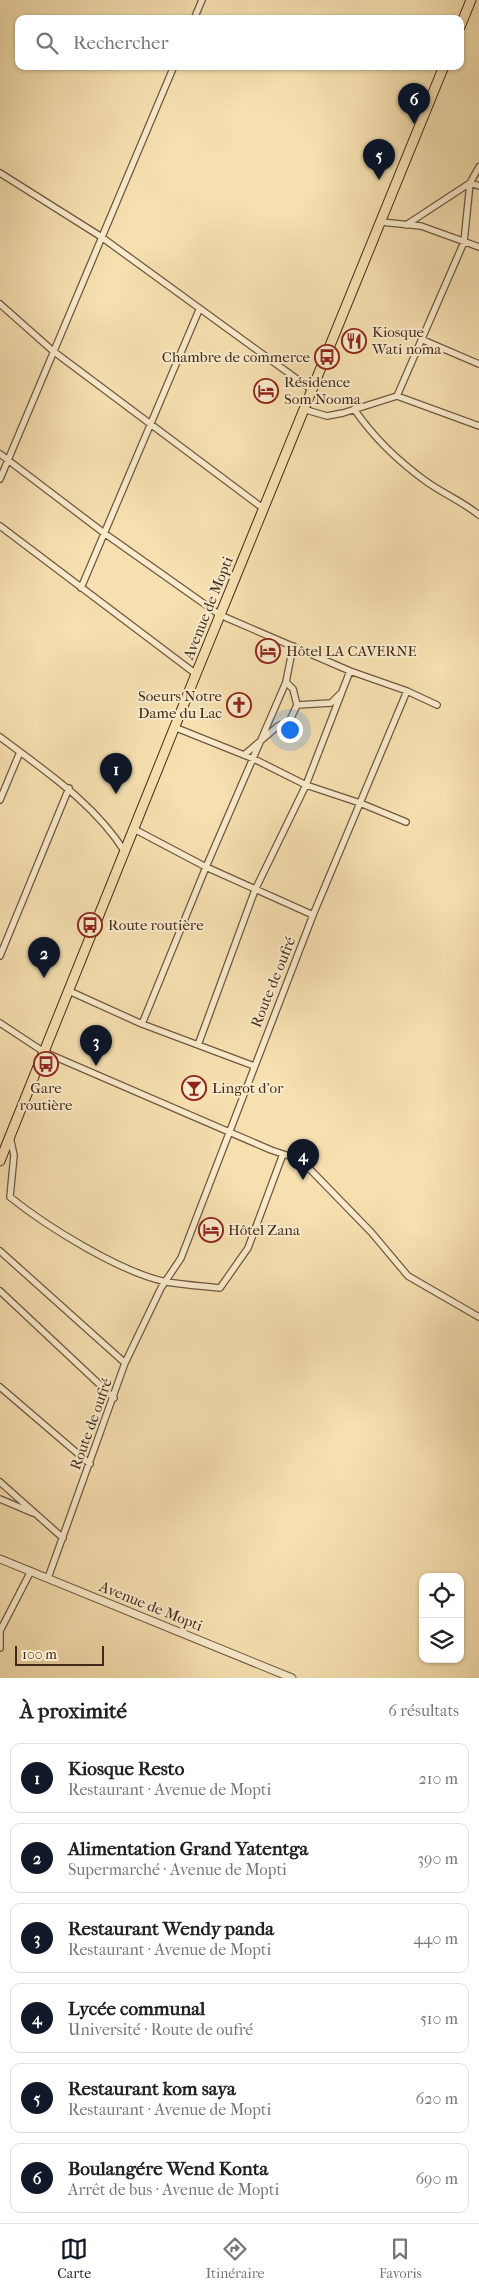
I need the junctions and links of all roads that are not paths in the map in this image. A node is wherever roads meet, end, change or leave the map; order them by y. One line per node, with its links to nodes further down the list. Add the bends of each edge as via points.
1 (202, 0): 3 (street)
2 (471, 0): 4 (main road)
3 (196, 15)
4 (464, 17)
5 (172, 70): 13 (street)
6 (442, 70): 11 (main road, Avenue de Mopti)
7 (479, 167): 9 (street)
8 (0, 173): 13 (street)
9 (470, 183): 10 (street); 12 (street); 14 (street)
10 (479, 186)
11 (381, 222): 12 (street); 21 (main road, Avenue de Mopti)
12 (406, 225): 14 (street, via 421,226)
13 (100, 236): 17 (street); 19 (street)
14 (464, 242): 15 (street); 18 (street)
15 (479, 247)
16 (0, 304): 19 (street)
17 (199, 310): 21 (street); 25 (street)
18 (423, 340): 20 (street); 22 (street)
19 (53, 351): 25 (street); 28 (street)
20 (479, 364)
21 (312, 390): 23 (main road, Avenue de Mopti)
22 (397, 396): 24 (street); 26 (street)
23 (303, 409): 24 (street, via 327,416); 30 (main road, Avenue de Mopti)
24 (354, 410): 31 (street, via 387,450 427,482)
25 (151, 423): 30 (street); 33 (street)
26 (479, 426)
27 (0, 454): 28 (street)
28 (8, 460): 29 (street); 33 (street)
29 (0, 479)
30 (264, 509): 35 (main road, Avenue de Mopti)
31 (479, 515)
32 (0, 526): 34 (street)
33 (104, 533): 34 (street); 35 (street)
34 (81, 588): 38 (street)
35 (220, 615): 36 (street); 38 (main road, Avenue de Mopti)
36 (293, 646): 37 (street); 39 (street)
37 (350, 671): 40 (street); 41 (street)
38 (196, 674): 44 (main road, Avenue de Mopti)
39 (286, 682): 42 (street, via 293,688); 46 (street)
40 (407, 691): 43 (street); 53 (street, Route de oufré)
41 (342, 692): 42 (street, via 331,703); 50 (street)
42 (298, 705): 46 (street, via 290,720 278,726)
43 (437, 705)
44 (174, 727): 48 (street); 55 (main road, Avenue de Mopti)
45 (0, 737): 47 (street)
46 (262, 742): 48 (street); 49 (street)
47 (20, 752): 51 (street); 52 (street)
48 (244, 755): 49 (street)
49 (254, 759): 50 (street); 57 (street)
50 (306, 785): 53 (street); 58 (street)
51 (69, 788): 56 (street, via 111,831); 60 (street)
52 (0, 800)
53 (360, 803): 54 (street); 59 (street, Route de oufré)
54 (406, 822)
55 (134, 829): 56 (main road, Avenue de Mopti); 57 (street)
56 (124, 852): 61 (main road, Avenue de Mopti)
57 (206, 867): 58 (street); 63 (street)
58 (255, 890): 59 (street); 64 (street)
59 (314, 915): 66 (street, Route de oufré)
60 (0, 956)
61 (69, 992): 63 (street); 65 (main road, Avenue de Mopti)
62 (0, 1023): 65 (street)
63 (142, 1024): 64 (street)
64 (198, 1045): 66 (street)
65 (44, 1052): 67 (street); 68 (main road, Avenue de Mopti)
66 (254, 1066): 67 (street, Route de oufré)
67 (229, 1132): 69 (street); 72 (street, Route de oufré, via 181,1258)
68 (10, 1136): 70 (main road, Avenue de Mopti); 72 (street, via 14,1155 10,1197 81,1245 122,1266)
69 (283, 1154): 72 (street, via 248,1248 220,1288); 74 (street, via 301,1160 371,1232 408,1276)
70 (0, 1161)
71 (0, 1251): 75 (street)
72 (165, 1282): 75 (street, Route de oufré)
73 (0, 1291): 77 (street)
74 (479, 1317)
75 (125, 1363): 77 (street, Route de oufré)
76 (0, 1387): 78 (street)
77 (114, 1398): 78 (street, Route de oufré)
78 (90, 1464): 82 (street, Route de oufré)
79 (0, 1482): 81 (street)
80 (0, 1499): 81 (street)
81 (37, 1515): 82 (street)
82 (63, 1538): 85 (street, Route de oufré)
83 (0, 1559): 84 (street, Avenue de Mopti)
84 (31, 1571): 85 (street, Avenue de Mopti); 86 (street, via 0,1631)
85 (48, 1578): 87 (street, Avenue de Mopti)
86 (0, 1648)
87 (292, 1678)

